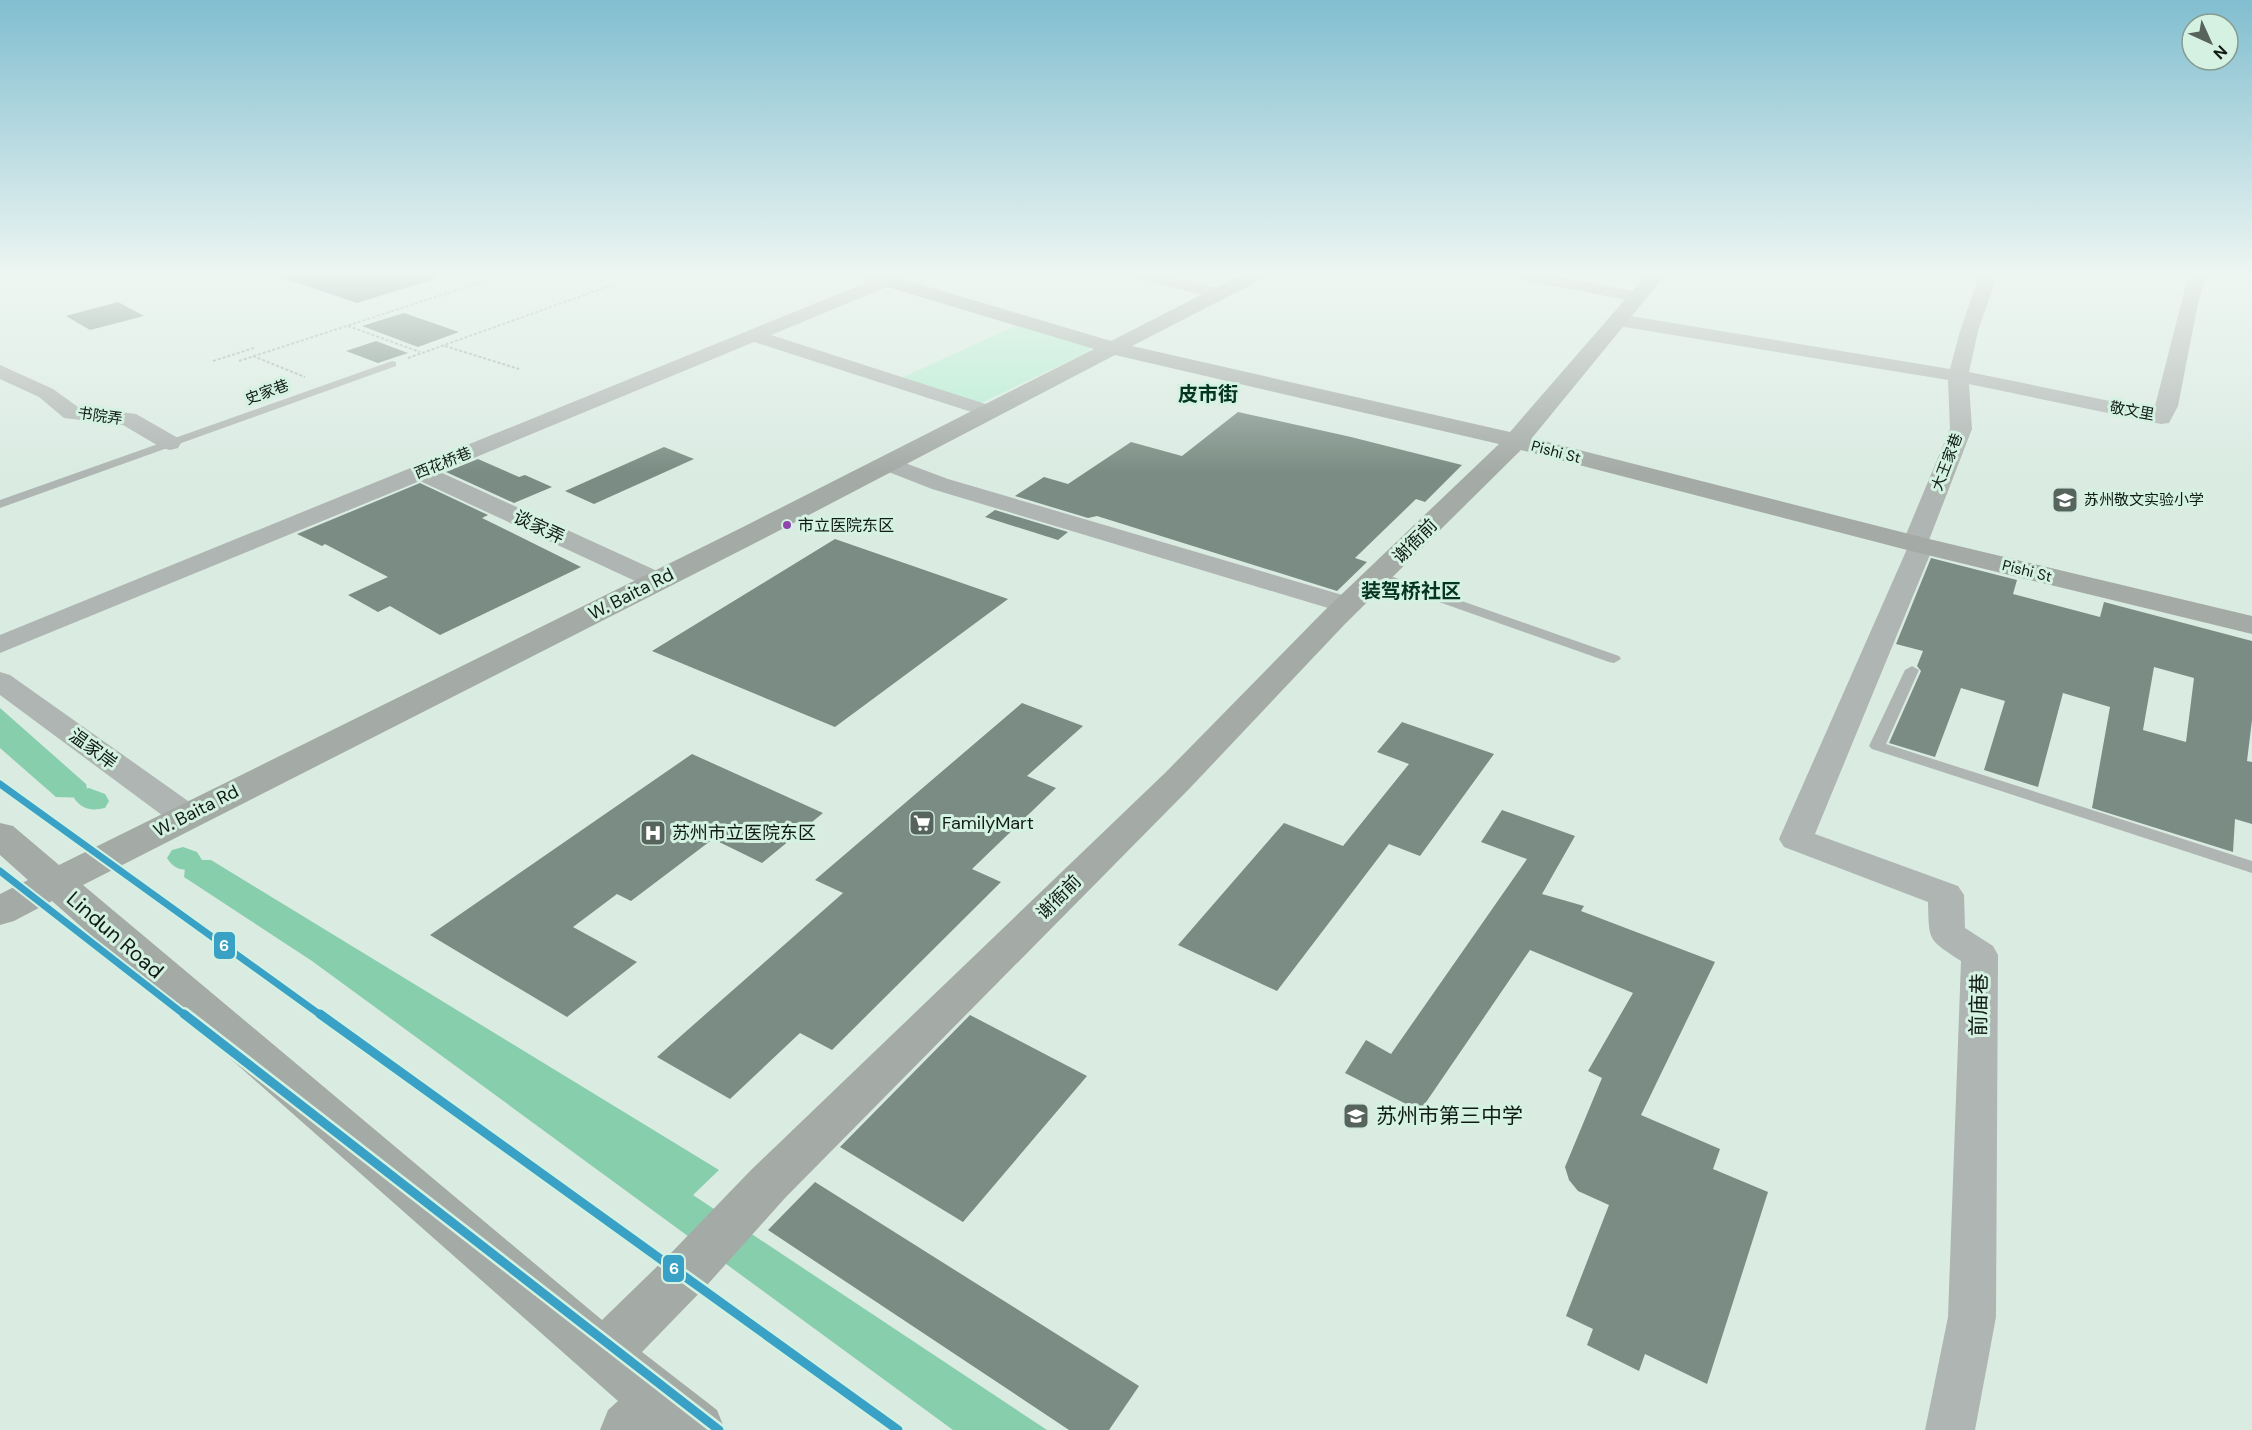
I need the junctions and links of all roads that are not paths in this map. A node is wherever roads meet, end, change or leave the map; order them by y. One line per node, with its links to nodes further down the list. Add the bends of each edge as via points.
1 (746, 340): 17 (street, 西花桥巷)
2 (767, 340): 13 (street)
3 (1087, 340): 9 (street, Pishi St)
4 (1133, 340): 9 (street, W. Baita Rd)
5 (1601, 340): 14 (street, 谢衙前)
6 (1738, 340): 12 (street)
7 (1967, 340): 12 (street, 大王家巷)
8 (2182, 340): 12 (street, 敬文里, via 2168,406 2161,417)
9 (1115, 349): 13 (street, W. Baita Rd); 14 (street, Pishi St)
10 (392, 364): 15 (lane, 史家巷)
11 (0, 371): 15 (street, 书院弄, via 46,393 72,413 128,419)
12 (1958, 376): 19 (street, 大王家巷, via 1961,429)
13 (991, 412): 16 (street, W. Baita Rd)
14 (1516, 441): 19 (street, Pishi St); 20 (street, 谢衙前)
15 (170, 443): 18 (lane, 史家巷)
16 (889, 464): 21 (street, W. Baita Rd); 22 (street, via 940,484)
17 (420, 472): 21 (street, 谈家弄); 24 (street, 西花桥巷)
18 (0, 504)
19 (1918, 544): 23 (street, Pishi St); 35 (street, 前庙巷, via 1796,839 1946,895 1947,934 1980,955 1972,1317)
20 (1379, 576): 22 (street, 谢衙前); 25 (lane)
21 (657, 581): 28 (street, W. Baita Rd)
22 (1347, 605): 33 (street, 谢衙前, via 1178,780 768,1184)
23 (2252, 625)
24 (0, 645)
25 (1614, 659)
26 (1912, 670): 30 (lane, via 1877,746)
27 (0, 681): 28 (street, 温家岸)
28 (186, 816): 31 (street, W. Baita Rd)
29 (0, 835): 31 (street, Lindun Road)
30 (2252, 867)
31 (55, 883): 32 (street, W. Baita Rd); 33 (street, Lindun Road)
32 (0, 911)
33 (603, 1355): 34 (street, Lindun Road)
34 (660, 1420)
35 (1950, 1430)

